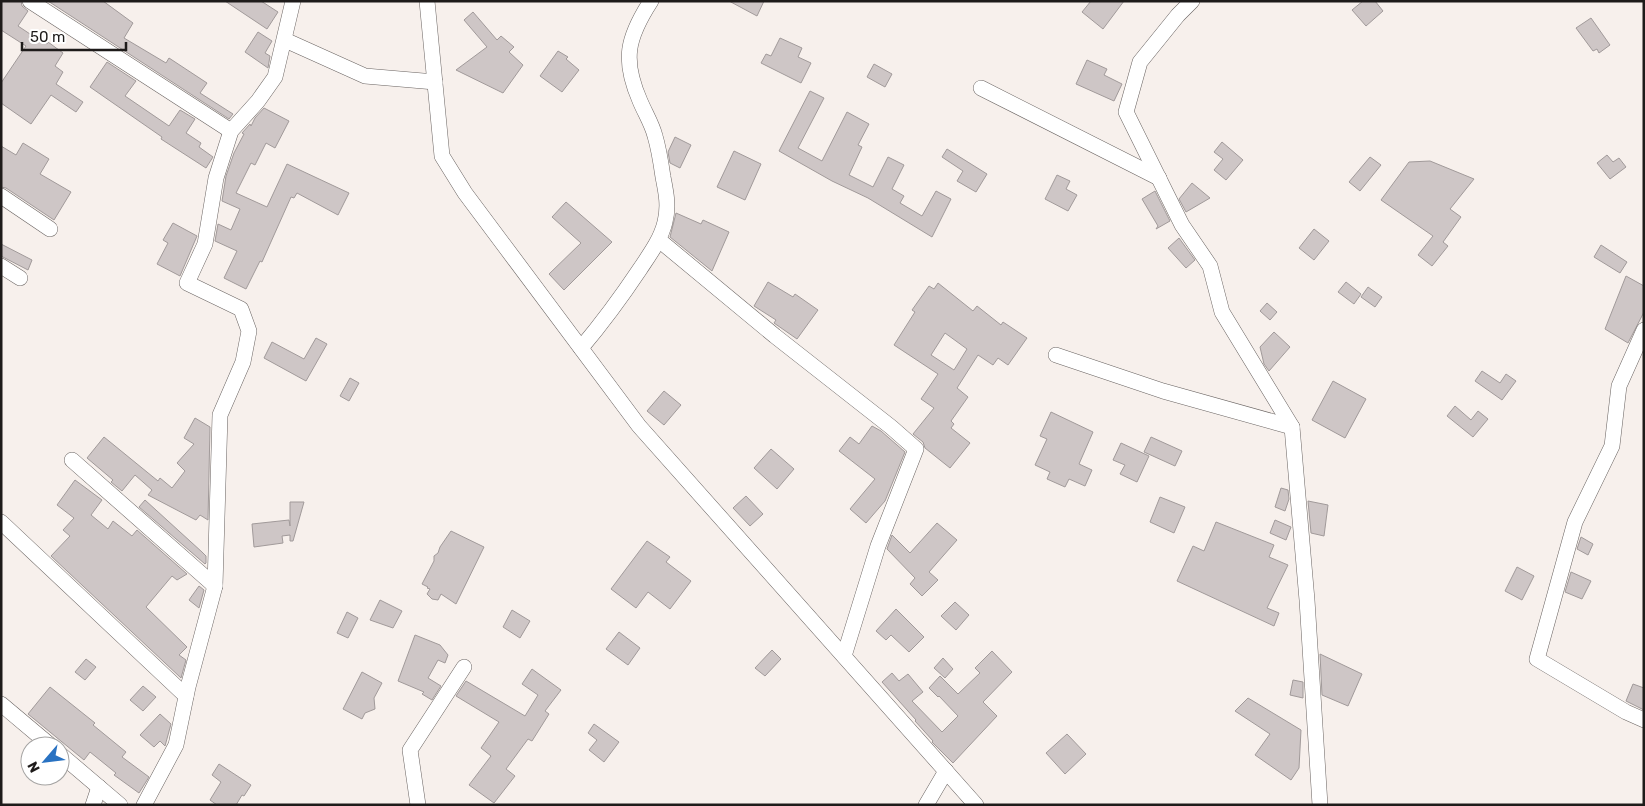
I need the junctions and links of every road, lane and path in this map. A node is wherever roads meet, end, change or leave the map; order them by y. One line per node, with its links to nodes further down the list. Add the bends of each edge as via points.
1 (30, 1): 9 (street)
2 (293, 1): 6 (street)
3 (427, 1): 7 (street)
4 (651, 1): 13 (street, via 632,39 628,56 630,74 655,135 668,202)
5 (1192, 1): 10 (street, via 1140,62 1126,112)
6 (284, 40): 7 (street, via 365,76); 9 (street, via 275,77)
7 (435, 82): 17 (street, via 442,156)
8 (981, 88): 10 (street)
9 (231, 131): 22 (street, via 216,178 205,244 187,283 241,309 249,331 243,362 220,415)
10 (1159, 178): 19 (street, via 1182,224 1210,266 1222,312)
11 (1, 196): 12 (street)
12 (50, 229)
13 (659, 240): 17 (street, via 608,315); 23 (street, via 916,450 878,546)
14 (1, 266): 15 (street)
15 (20, 278)
16 (1644, 330): 27 (street, via 1619,386 1612,446 1576,522 1537,659)
17 (581, 348): 23 (street, via 639,426)
18 (1056, 354): 19 (street, via 1163,391)
19 (1292, 428): 38 (street)
20 (72, 460): 22 (street)
21 (1, 522): 25 (street)
22 (215, 586): 25 (street)
23 (844, 656): 30 (street)
24 (464, 667): 35 (street, via 410,750)
25 (186, 696): 34 (street, via 176,745)
26 (1, 704): 28 (street)
27 (1644, 720)
28 (39, 736)
29 (70, 762): 31 (street)
30 (946, 771): 36 (street); 37 (street)
31 (99, 787): 32 (street); 33 (street)
32 (93, 805)
33 (120, 805)
34 (144, 805)
35 (418, 805)
36 (926, 805)
37 (976, 805)
38 (1320, 805)

